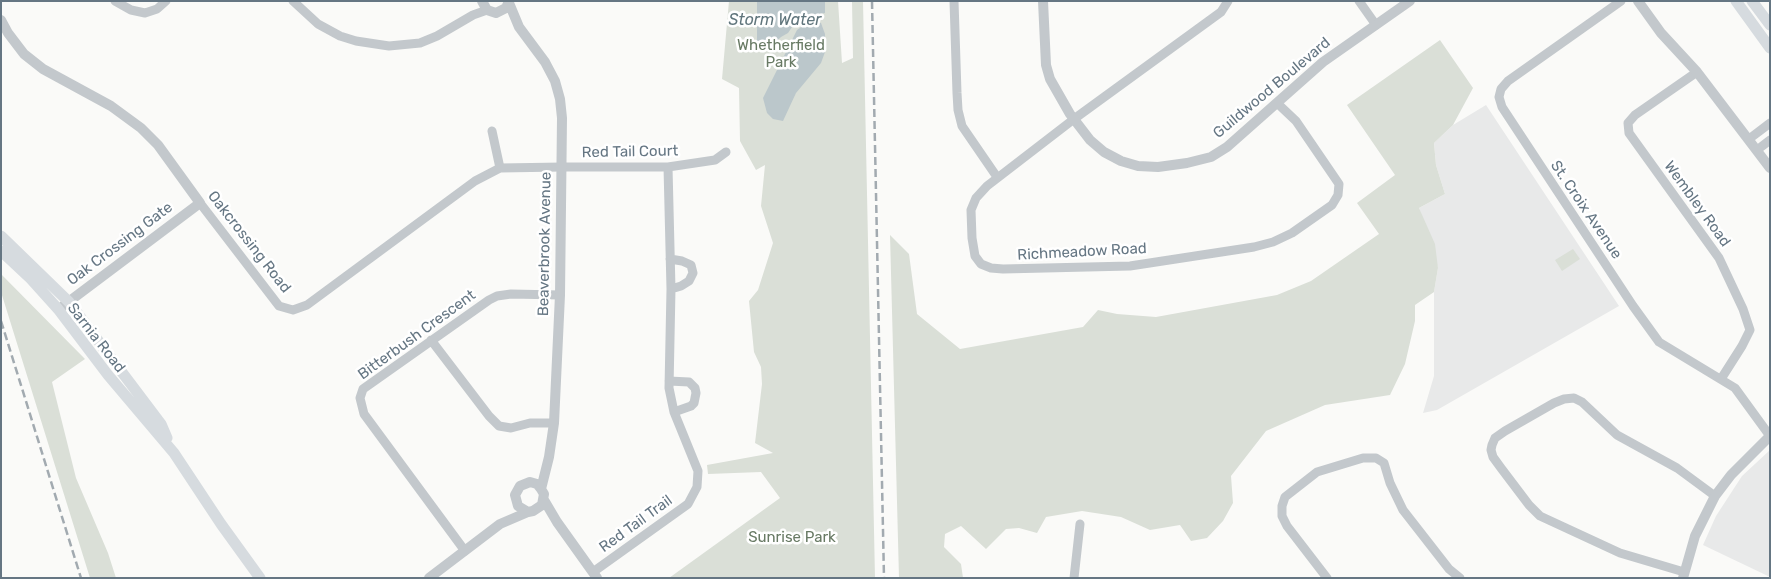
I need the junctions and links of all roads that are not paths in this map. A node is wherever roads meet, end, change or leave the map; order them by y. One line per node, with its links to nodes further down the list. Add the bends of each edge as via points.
1 (115, 1): 2 (street, via 145,13)
2 (166, 1)
3 (954, 1): 33 (street, via 958,110 962,126)
4 (1043, 1): 22 (street, Guildwood Boulevard, via 1045,52 1050,78)
5 (1228, 1): 22 (street, Richmeadow Road, via 1228,5 1215,17)
6 (1359, 1): 16 (street)
7 (1410, 1): 16 (street, Guildwood Boulevard)
8 (1621, 1): 43 (street, St. Croix Avenue, via 1508,81 1499,96 1502,107 1658,342)
9 (1638, 1): 20 (street, via 1661,33)
10 (1736, 1): 19 (main road)
11 (1752, 1): 17 (main road)
12 (296, 2): 14 (street, via 318,24 340,36 389,46 420,43 437,36)
13 (509, 2): 14 (street, via 502,12); 18 (street, Beaverbrook Avenue)
14 (486, 6): 18 (street, Beaverbrook Avenue)
15 (1, 20): 34 (street, Oakcrossing Road, via 24,54 42,69 111,106 141,128 158,145)
16 (1376, 25): 21 (street, Guildwood Boulevard, via 1323,62)
17 (1770, 25)
18 (519, 27): 29 (street, Beaverbrook Avenue, via 555,81 562,118)
19 (1770, 48)
20 (1697, 72): 25 (street); 43 (street, Wembley Road, via 1628,123 1629,133 1719,258 1744,309 1750,330)
21 (1277, 103): 22 (street, Guildwood Boulevard, via 1227,147 1210,157 1158,167 1138,166 1112,157 1090,140); 33 (street, Richmeadow Road, via 1296,121 1339,184 1338,195 1332,205 1292,233 1254,247 1130,266 991,268 981,264 975,256 971,210 976,198)
22 (1074, 120): 33 (street, Richmeadow Road)
23 (1770, 123): 25 (street)
24 (492, 131): 31 (street)
25 (1749, 139): 27 (street)
26 (1770, 140): 27 (street)
27 (1756, 150): 32 (street)
28 (726, 152): 30 (street, Red Tail Court, via 715,160)
29 (562, 167): 30 (street, Red Tail Court); 31 (street, Oakcrossing Road); 39 (street, Beaverbrook Avenue)
30 (668, 167): 37 (street, Red Tail Trail)
31 (500, 168): 34 (street, Oakcrossing Road, via 476,181 307,306 293,310 279,306)
32 (1770, 168)
33 (997, 177)
34 (200, 203): 40 (street, Oak Crossing Gate)
35 (1, 236): 40 (main road, Sarnia Road)
36 (1, 251): 41 (main road, Sarnia Road)
37 (670, 259): 38 (street, Red Tail Trail); 38 (street, via 691,265 693,273 689,281)
38 (670, 289): 44 (street, Red Tail Trail)
39 (560, 296): 42 (street, Bitterbush Crescent, via 497,296); 46 (street, Beaverbrook Avenue)
40 (69, 302): 41 (street, Oak Crossing Gate); 48 (main road, Sarnia Road, via 161,424)
41 (58, 309): 48 (main road, Sarnia Road)
42 (431, 340): 46 (street, via 499,426 511,428 530,422); 59 (street, Bitterbush Crescent, via 363,389 361,406)
43 (1721, 380): 47 (street, St. Croix Avenue, via 1735,388)
44 (669, 381): 45 (street, Red Tail Trail); 45 (street, via 689,382 696,393 691,406)
45 (674, 412): 60 (street, Red Tail Trail, via 698,471 697,487 688,504)
46 (554, 423): 49 (street, Beaverbrook Avenue, via 550,457)
47 (1770, 436): 52 (street)
48 (174, 453): 62 (main road, Sarnia Road)
49 (544, 471): 50 (street); 51 (street, Beaverbrook Avenue)
50 (530, 482): 51 (street); 54 (street, via 516,490)
51 (541, 489): 53 (street)
52 (1715, 496): 61 (street, via 1695,536); 61 (street, via 1677,468 1617,435 1574,398 1554,403 1504,431 1492,445 1493,457 1540,516 1620,553)
53 (544, 500): 55 (street); 56 (street)
54 (515, 501): 55 (street, via 522,510); 57 (street)
55 (530, 512): 56 (street); 57 (street)
56 (557, 522): 60 (street)
57 (500, 524): 59 (street)
58 (1080, 524): 64 (street)
59 (465, 551): 63 (street)
60 (595, 575)
61 (1684, 575)
62 (260, 578)
63 (429, 578)
64 (1074, 578)
65 (1327, 578): 66 (street, via 1287,526 1282,506 1289,493 1317,472 1363,458 1376,458 1384,463 1403,510 1448,569)
66 (1460, 578)

